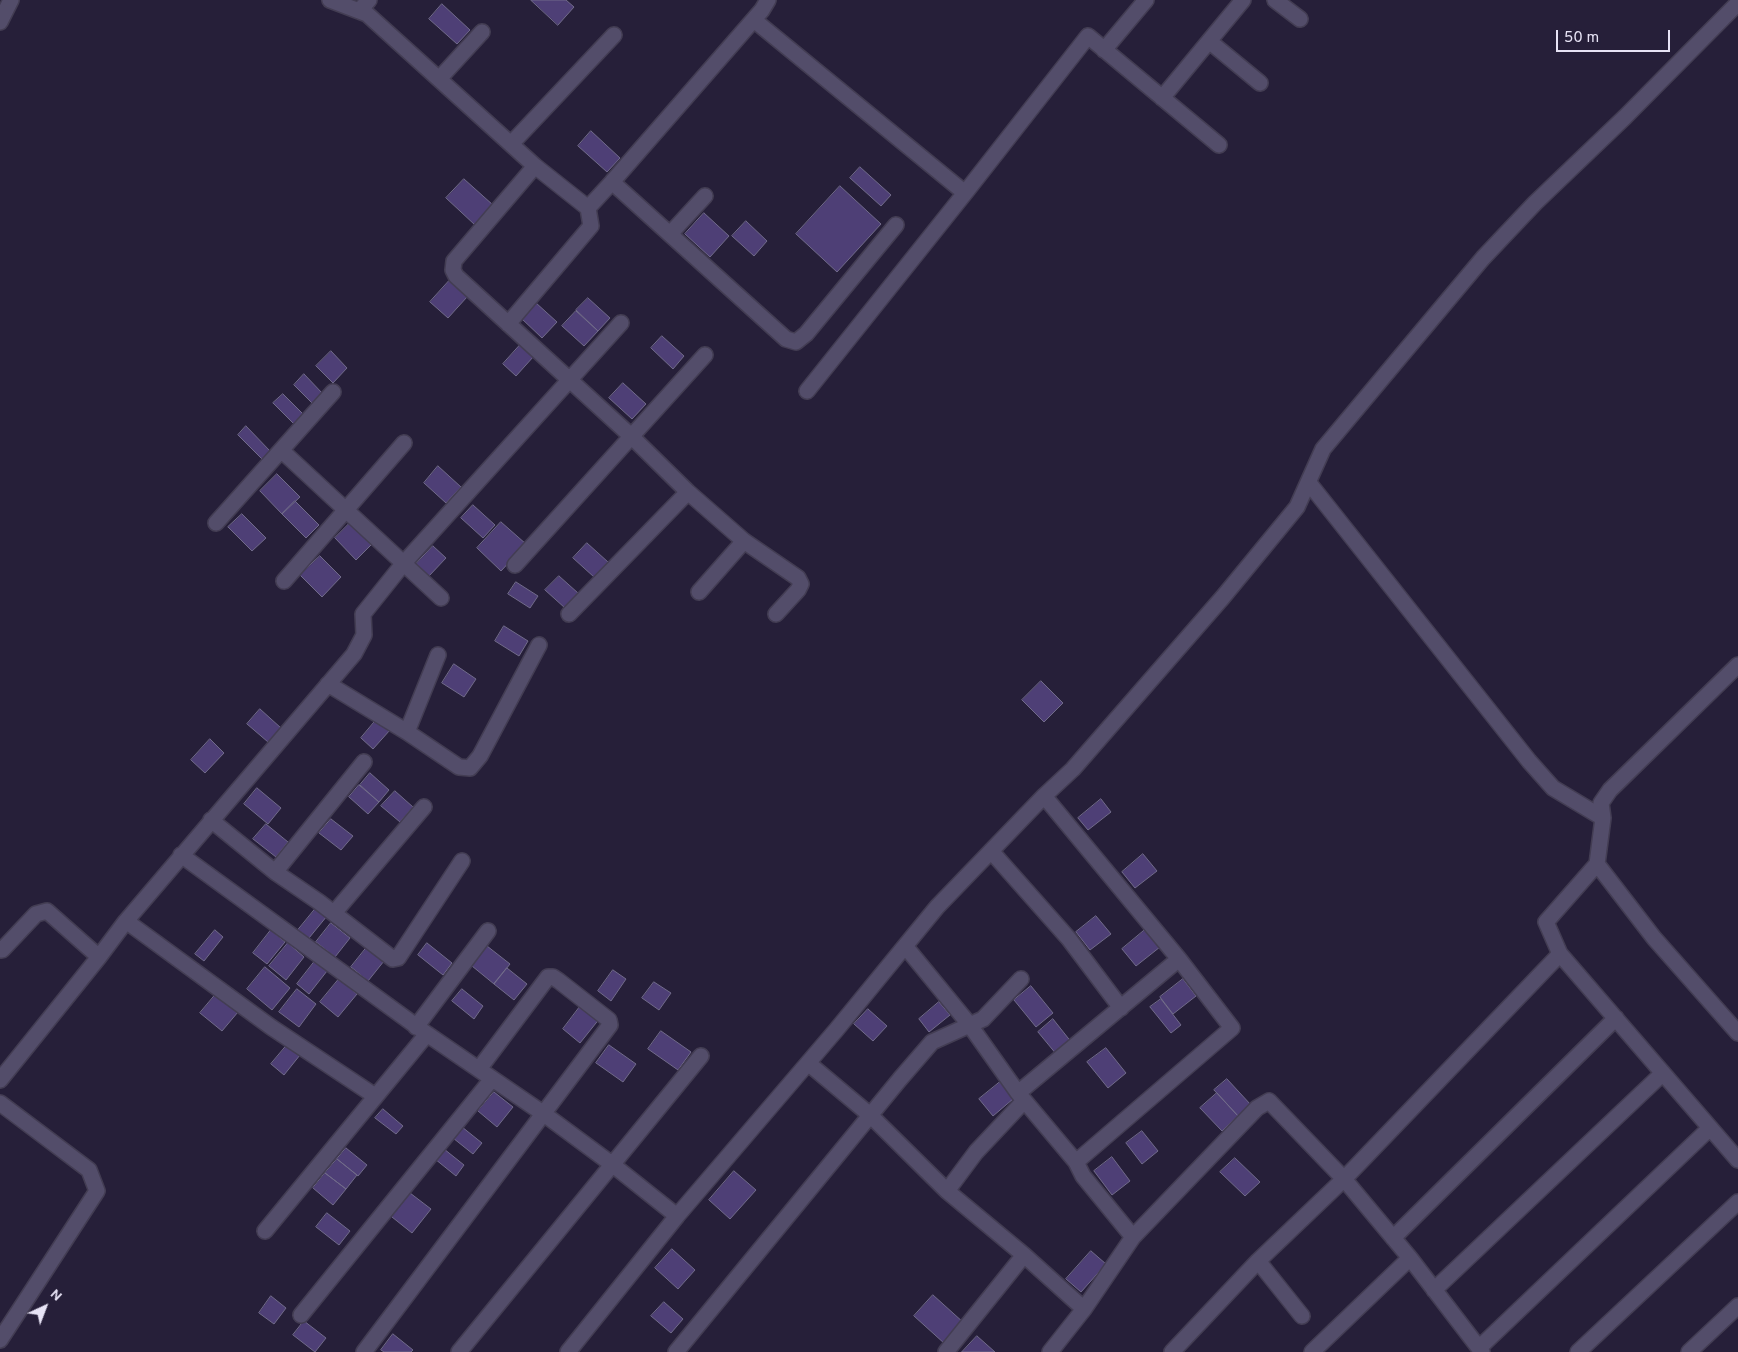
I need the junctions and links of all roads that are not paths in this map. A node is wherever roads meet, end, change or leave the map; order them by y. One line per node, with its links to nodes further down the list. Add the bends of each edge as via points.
1 (11, 0): 12 (street)
2 (330, 0): 9 (street)
3 (369, 0): 9 (street)
4 (768, 0): 11 (street)
5 (1146, 0): 16 (street)
6 (1243, 0): 15 (street)
7 (1275, 0): 10 (street)
8 (1738, 3): 38 (street, via 1535,202 1483,258 1322,449)
9 (359, 11): 17 (street, via 367,14)
10 (1300, 19)
11 (754, 20): 23 (street); 24 (street)
12 (0, 22)
13 (482, 32): 17 (street)
14 (614, 35): 20 (street)
15 (1209, 41): 18 (street); 19 (street)
16 (1104, 50): 19 (street); 24 (street, via 1088,36)
17 (439, 79): 20 (street)
18 (1260, 83)
19 (1162, 98): 21 (street)
20 (511, 144): 22 (street)
21 (1219, 145)
22 (536, 166): 26 (street); 30 (street, via 458,256 453,266 456,276)
23 (612, 182): 26 (street); 28 (street)
24 (965, 193): 34 (street)
25 (705, 196): 28 (street)
26 (588, 208): 30 (street, via 591,226)
27 (896, 225): 28 (street, via 796,342 786,339)
28 (670, 234)
29 (621, 323): 32 (street)
30 (508, 324): 32 (street)
31 (705, 355): 35 (street)
32 (569, 380): 35 (street); 43 (street)
33 (333, 392): 37 (street)
34 (807, 392)
35 (631, 436): 39 (street); 44 (street)
36 (404, 443): 40 (street)
37 (281, 450): 40 (street); 41 (street)
38 (1309, 483): 56 (street, via 1297,507 1223,597 1073,770); 58 (street, via 1529,761 1553,788)
39 (688, 492): 42 (street); 48 (street)
40 (346, 510): 43 (street); 45 (street)
41 (216, 523)
42 (744, 541): 46 (street); 49 (street, via 794,574 801,584)
43 (403, 564): 47 (street); 53 (street, via 362,614 364,635 354,654)
44 (515, 564)
45 (284, 581)
46 (700, 592)
47 (441, 598)
48 (569, 614)
49 (776, 614)
50 (539, 645): 54 (street, via 480,756 470,768 459,767)
51 (438, 654): 54 (street)
52 (1738, 665): 58 (street, via 1610,790 1601,803)
53 (328, 684): 54 (street); 59 (street)
54 (407, 732)
55 (364, 762): 64 (street)
56 (1044, 796): 60 (street); 72 (street)
57 (424, 807): 65 (street)
58 (1603, 818): 63 (street)
59 (211, 820): 61 (street); 64 (street)
60 (992, 851): 68 (street, via 937,907); 74 (street, via 1069,939)
61 (182, 855): 66 (street); 77 (street)
62 (462, 861): 65 (street, via 398,958 388,956)
63 (1597, 864): 70 (street, via 1546,922); 78 (street, via 1654,938)
64 (275, 872): 65 (street)
65 (334, 913)
66 (126, 921): 71 (street); 85 (street, via 271,1027)
67 (488, 931): 77 (street)
68 (905, 946): 76 (street); 80 (street)
69 (0, 950): 71 (street, via 36,914 46,911)
70 (1560, 954): 75 (street); 94 (street)
71 (98, 957): 84 (street)
72 (1179, 959): 74 (street); 92 (street, via 1232,1028)
73 (1020, 979): 76 (street, via 983,1019)
74 (1121, 1008): 86 (street)
75 (1616, 1018): 82 (street); 100 (street)
76 (969, 1024): 86 (street); 89 (street, via 932,1042)
77 (422, 1031): 81 (street); 85 (street)
78 (1738, 1033)
79 (701, 1056): 93 (street)
80 (808, 1063): 89 (street); 97 (street)
81 (479, 1069): 83 (street); 88 (street, via 548,978 559,981 606,1015 610,1024)
82 (1663, 1073): 90 (street); 104 (street)
83 (492, 1079): 88 (street); 107 (street)
84 (0, 1080)
85 (375, 1096): 98 (street)
86 (1021, 1097): 92 (street); 95 (street)
87 (0, 1103): 109 (street, via 89,1170 97,1191)
88 (544, 1114): 93 (street); 111 (street)
89 (870, 1115): 95 (street); 114 (street)
90 (1710, 1128): 91 (street); 110 (street)
91 (1738, 1160)
92 (1076, 1162): 99 (street, via 1083,1176)
93 (613, 1165): 97 (street); 112 (street)
94 (1344, 1179): 99 (street, via 1269,1101 1257,1108); 100 (street); 103 (street)
95 (947, 1191): 101 (street)
96 (1738, 1202): 119 (street)
97 (677, 1216): 113 (street)
98 (265, 1231)
99 (1133, 1237): 106 (street)
100 (1393, 1238): 102 (street)
101 (1024, 1255): 106 (street); 115 (street)
102 (1410, 1258): 104 (street); 118 (street)
103 (1258, 1261): 108 (street); 117 (street)
104 (1434, 1290): 110 (street)
105 (1738, 1306): 120 (street)
106 (1084, 1309): 116 (street)
107 (301, 1314)
108 (1302, 1316)
109 (0, 1340)
110 (1480, 1350)
111 (364, 1352)
112 (459, 1352)
113 (568, 1352)
114 (676, 1352)
115 (946, 1352)
116 (1050, 1352)
117 (1172, 1352)
118 (1312, 1352)
119 (1578, 1352)
120 (1689, 1352)

